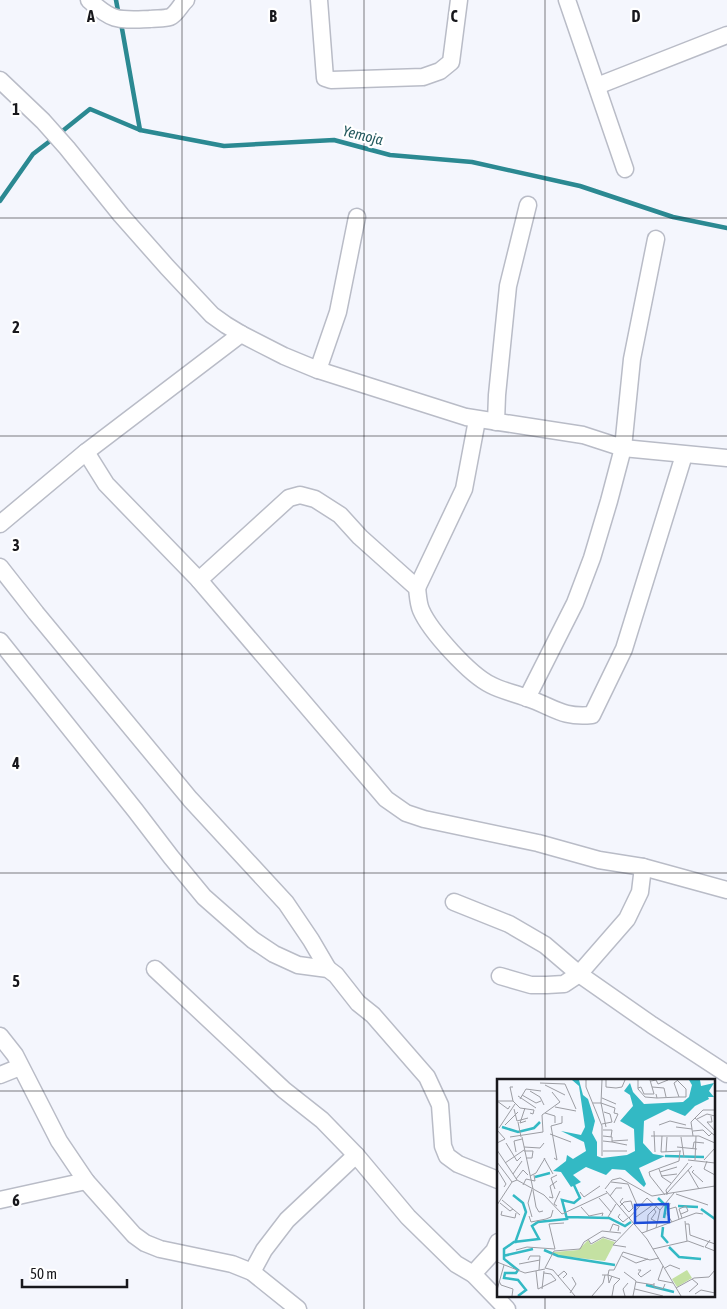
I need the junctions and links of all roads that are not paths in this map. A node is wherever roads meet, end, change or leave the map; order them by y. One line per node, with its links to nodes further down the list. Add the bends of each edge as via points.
1 (88, 0): 2 (street, via 104,14 123,20 168,18)
2 (186, 0)
3 (319, 0): 4 (street, via 325,78 331,80 423,77 440,71 451,62)
4 (458, 0)
5 (567, 0): 8 (street)
6 (727, 35): 8 (street)
7 (0, 80): 13 (street, via 43,121 167,267 212,314)
8 (596, 86): 9 (street)
9 (625, 169)
10 (528, 205): 16 (street, via 508,286)
11 (357, 217): 14 (street, via 338,312)
12 (656, 239): 17 (street, via 632,359)
13 (241, 334): 14 (street); 18 (street)
14 (318, 370): 15 (street)
15 (477, 420): 16 (street); 24 (street, via 464,489)
16 (496, 422): 17 (street, via 583,435)
17 (623, 448): 19 (street); 26 (street, via 576,603)
18 (86, 452): 21 (street); 23 (street, via 106,484)
19 (684, 455): 20 (street); 26 (street, via 624,649 592,715 562,714)
20 (727, 458)
21 (0, 524)
22 (0, 567): 31 (street, via 190,799 286,903)
23 (199, 580): 24 (street, via 289,498 300,495 315,499 340,515); 27 (street, via 386,799 406,813 599,860)
24 (417, 588): 26 (street, via 420,608 427,623 460,661 489,684)
25 (0, 641): 31 (street, via 204,897 274,954 298,965)
26 (527, 698)
27 (643, 867): 28 (street); 32 (street, via 640,892 627,919)
28 (727, 890)
29 (454, 902): 32 (street, via 509,924 545,945)
30 (155, 969): 38 (street, via 284,1090 322,1120)
31 (328, 969): 39 (street, via 427,1077 440,1105 443,1146 447,1156 458,1164)
32 (580, 974): 33 (street, via 564,984 547,985 531,985); 36 (street)
33 (500, 976)
34 (0, 1036): 35 (street)
35 (20, 1067): 37 (street); 40 (street, via 59,1141)
36 (727, 1074)
37 (0, 1075)
38 (356, 1155): 43 (street, via 287,1220); 44 (street, via 408,1217 456,1264)
39 (497, 1180)
40 (86, 1181): 41 (street); 43 (street, via 145,1243)
41 (0, 1200)
42 (497, 1244): 44 (street)
43 (252, 1272): 45 (street)
44 (473, 1274): 46 (street)
45 (298, 1309)
46 (506, 1309)

